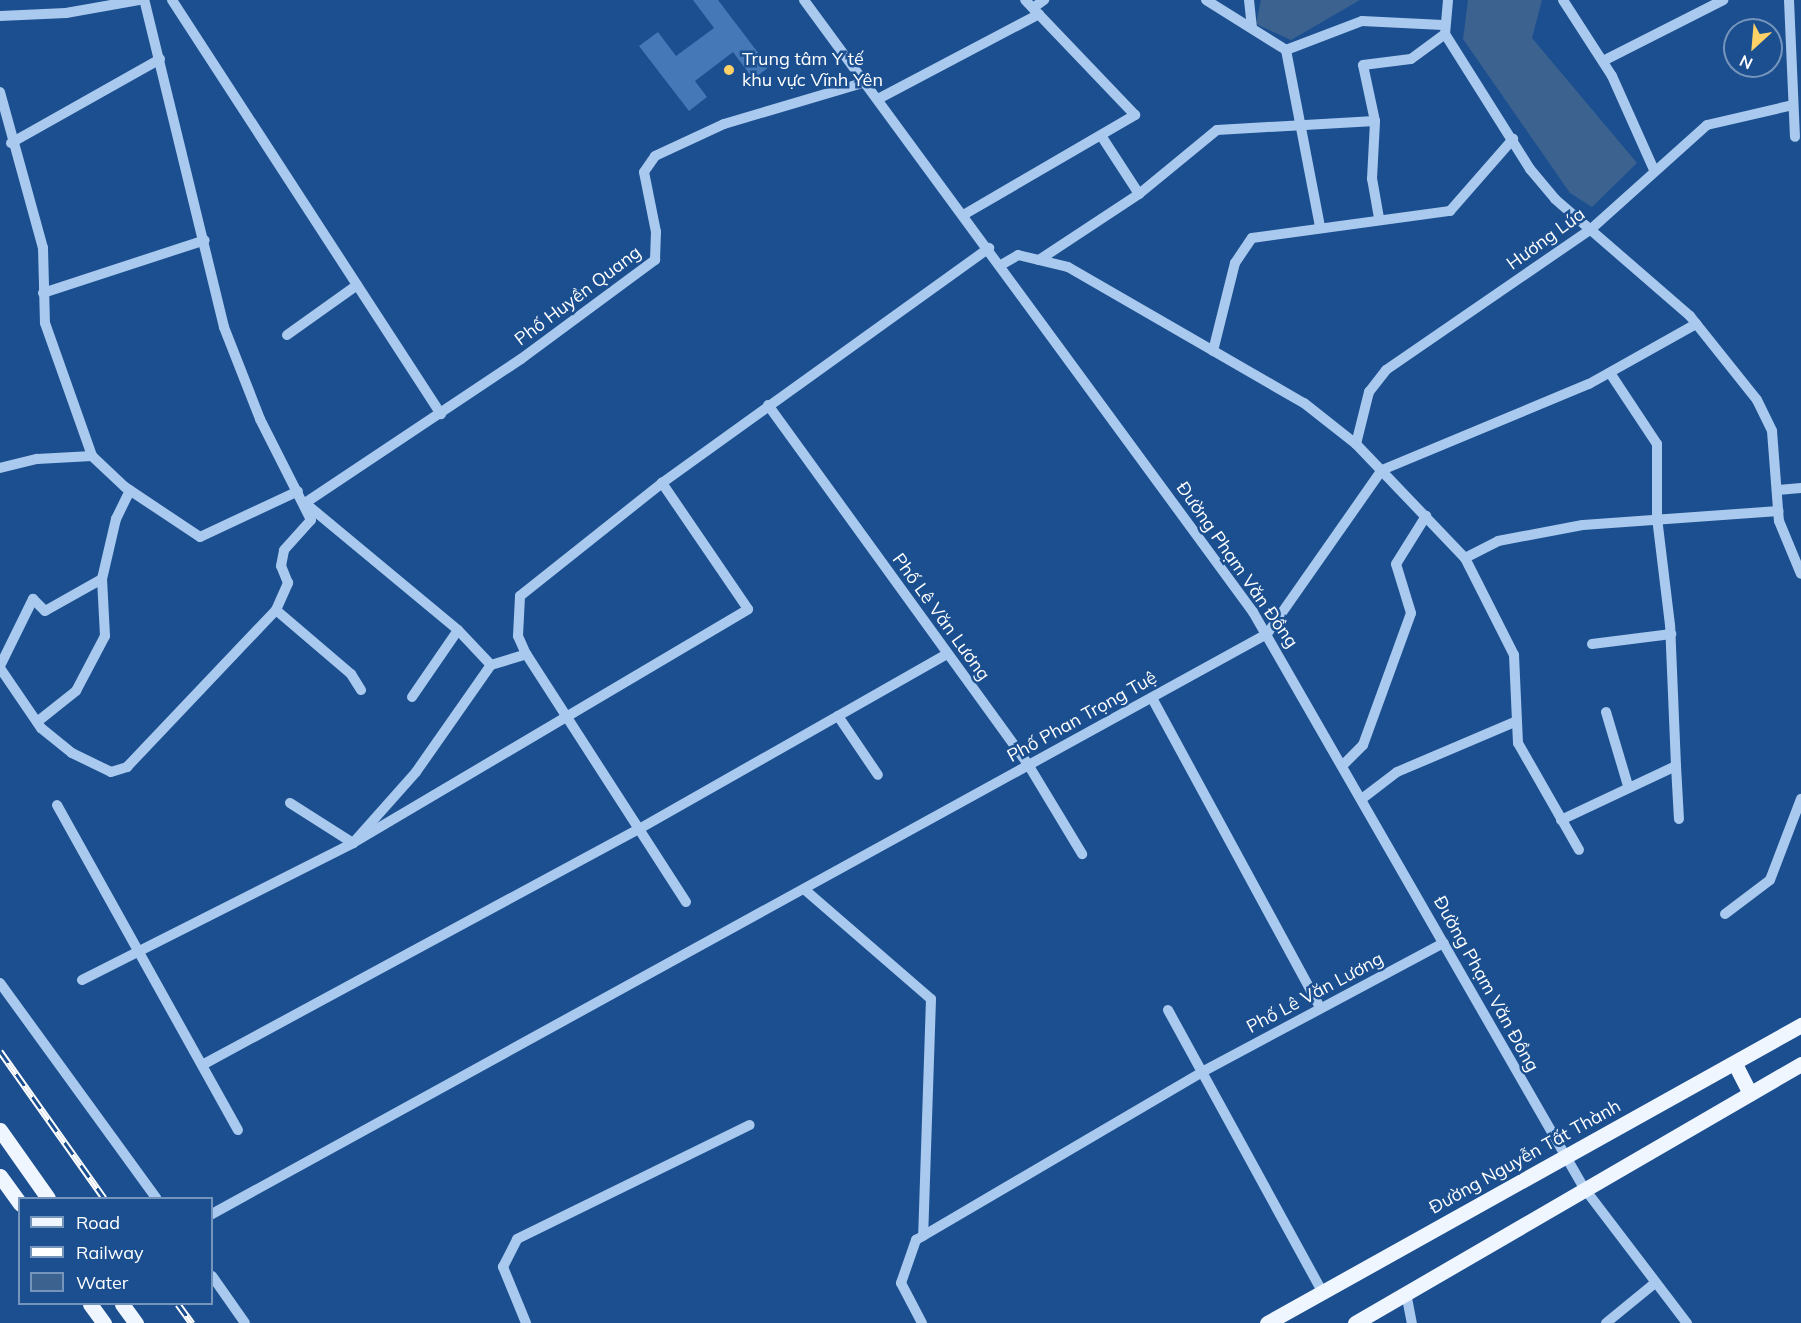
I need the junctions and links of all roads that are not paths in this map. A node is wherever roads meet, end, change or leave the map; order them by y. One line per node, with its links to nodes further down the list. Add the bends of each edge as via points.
1 (141, 0): 12 (street, via 66,13); 16 (street)
2 (172, 0): 38 (street)
3 (804, 0): 18 (street, Đường Phạm Văn Đồng)
4 (1044, 0): 11 (street)
5 (1206, 0): 13 (street)
6 (1250, 0): 13 (street)
7 (1448, 0): 14 (street)
8 (1563, 0): 17 (street)
9 (1723, 0): 17 (street)
10 (1789, 0): 21 (street)
11 (1033, 8): 20 (street); 24 (street, via 1135,115)
12 (0, 16)
13 (1252, 28): 15 (street)
14 (1444, 29): 15 (street, via 1362,21); 22 (street, via 1411,59 1363,65); 26 (street)
15 (1286, 50): 23 (street)
16 (160, 59): 27 (street); 34 (street)
17 (1603, 61): 28 (street)
18 (866, 82): 20 (street, Đường Phạm Văn Đồng); 45 (street, Phố Huyền Quang, via 724,124 655,156 644,172 656,232 655,260)
19 (0, 92): 27 (street)
20 (878, 99): 30 (street, Đường Phạm Văn Đồng)
21 (1793, 105): 25 (street); 28 (street, Hương Lúa, via 1707,125)
22 (1375, 121): 23 (street); 31 (street, via 1372,179)
23 (1300, 124): 29 (street, via 1217,130); 32 (street)
24 (1102, 137): 29 (street); 30 (street)
25 (1795, 137)
26 (1513, 139): 31 (street, via 1450,211); 33 (street, via 1555,199)
27 (11, 143): 39 (street, via 43,248)
28 (1654, 170): 33 (street, Hương Lúa)
29 (1139, 194): 36 (street)
30 (965, 214): 35 (street, Đường Phạm Văn Đồng)
31 (1379, 218): 32 (street)
32 (1320, 227): 42 (street, via 1252,238 1243,246)
33 (1590, 230): 40 (street); 46 (street, Hương Lúa, via 1386,370 1369,392)
34 (205, 240): 39 (street); 54 (street, via 224,327 260,418)
35 (989, 248): 37 (street, Đường Phạm Văn Đồng); 44 (street)
36 (1039, 260): 37 (street, via 1018,255); 42 (street, via 1068,267)
37 (1001, 265): 65 (street, Đường Phạm Văn Đồng)
38 (357, 285): 41 (street); 45 (street)
39 (43, 293): 47 (street, via 45,323)
40 (1696, 324): 43 (street); 53 (street, via 1757,400 1772,431)
41 (287, 335)
42 (1213, 351): 46 (street, via 1304,403)
43 (1610, 373): 49 (street); 58 (street, via 1657,444)
44 (768, 405): 50 (street); 68 (street, Phố Lê Văn Lương)
45 (441, 414): 55 (street, Phố Huyền Quang)
46 (1356, 444): 49 (street)
47 (92, 456): 48 (street); 52 (street)
48 (0, 468)
49 (1382, 471): 57 (street); 65 (street)
50 (662, 483): 67 (street, via 520,596 518,636); 76 (street, via 748,609)
51 (1801, 488): 53 (street)
52 (130, 490): 54 (street, via 200,537); 61 (street, via 116,519)
53 (1776, 490): 56 (street)
54 (298, 491): 55 (street)
55 (305, 503): 62 (street, via 311,520 284,550 281,566 288,584); 63 (street)
56 (1778, 511): 58 (street); 60 (street, via 1787,549)
57 (1426, 516): 59 (street); 79 (street, via 1396,564 1411,613 1364,745)
58 (1657, 517): 59 (street, via 1498,541); 64 (street)
59 (1465, 558): 77 (street, via 1514,655)
60 (1801, 574)
61 (102, 579): 70 (street, via 45,610 33,599); 78 (street, via 105,636 76,691)
62 (276, 610): 71 (street, via 351,674); 78 (street, via 127,767 111,772 93,764)
63 (458, 630): 69 (street); 72 (street)
64 (1671, 633): 66 (street); 81 (street)
65 (1267, 634): 73 (street, Phố Phan Trọng Tuệ); 79 (street, Đường Phạm Văn Đồng)
66 (1592, 644)
67 (526, 654): 69 (street); 76 (street)
68 (947, 654): 75 (street); 80 (street, Phố Lê Văn Lương)
69 (491, 665): 91 (street, via 416,772)
70 (0, 667): 78 (street)
71 (360, 690)
72 (412, 697)
73 (1152, 698): 80 (street, Phố Phan Trọng Tuệ); 101 (street)
74 (1606, 712): 83 (street)
75 (838, 716): 82 (street); 90 (street)
76 (569, 720): 90 (street); 91 (street)
77 (1517, 721): 84 (street, via 1397,772); 89 (street, via 1518,743)
78 (37, 723)
79 (1344, 764): 84 (street, Đường Phạm Văn Đồng)
80 (1029, 766): 93 (street, Phố Lê Văn Lương); 94 (street, Phố Phan Trọng Tuệ)
81 (1676, 766): 83 (street, via 1668,774); 88 (street)
82 (878, 775)
83 (1628, 786): 89 (street)
84 (1363, 798): 97 (street, Đường Phạm Văn Đồng)
85 (1801, 799): 96 (street, via 1770,880)
86 (290, 803): 91 (street)
87 (57, 805): 98 (street)
88 (1678, 819)
89 (1561, 820): 92 (street)
90 (639, 829): 95 (street); 104 (street)
91 (353, 843): 98 (street)
92 (1579, 850)
93 (1082, 854)
94 (804, 889): 118 (street, Phố Phan Trọng Tuệ); 119 (street, via 932,999)
95 (686, 902)
96 (1725, 915)
97 (1443, 943): 101 (street, Phố Lê Văn Lương); 112 (street, Đường Phạm Văn Đồng)
98 (140, 950): 99 (street); 104 (street)
99 (82, 980)
100 (0, 983): 116 (street)
101 (1320, 1008): 107 (street, Phố Lê Văn Lương)
102 (1168, 1010): 107 (street)
103 (1801, 1025): 105 (main road, Đường Nguyễn Tất Thành)
104 (204, 1064): 111 (street)
105 (1735, 1064): 108 (main road); 112 (main road, Đường Nguyễn Tất Thành)
106 (1801, 1064): 108 (main road)
107 (1202, 1072): 119 (street, Phố Lê Văn Lương); 122 (street)
108 (1750, 1092): 114 (main road)
109 (750, 1125): 129 (street, via 517,1239 503,1267)
110 (0, 1130): 115 (main road)
111 (238, 1130)
112 (1565, 1156): 114 (street, Đường Phạm Văn Đồng); 122 (main road, Đường Nguyễn Tất Thành)
113 (0, 1176): 117 (main road)
114 (1584, 1188): 121 (street, Đường Phạm Văn Đồng); 123 (main road)
115 (47, 1197)
116 (155, 1197)
117 (18, 1201)
118 (213, 1213)
119 (924, 1236): 130 (street, via 905,1261 901,1283)
120 (213, 1277): 128 (street)
121 (1655, 1283): 134 (street); 135 (street, Đường Phạm Văn Đồng)
122 (1322, 1291): 131 (main road, Đường Nguyễn Tất Thành)
123 (1406, 1293): 132 (main road); 133 (street)
124 (91, 1305): 126 (main road)
125 (123, 1305): 127 (main road)
126 (104, 1323)
127 (136, 1323)
128 (245, 1323)
129 (526, 1323)
130 (922, 1323)
131 (1267, 1323)
132 (1355, 1323)
133 (1412, 1323)
134 (1606, 1323)
135 (1687, 1323)

